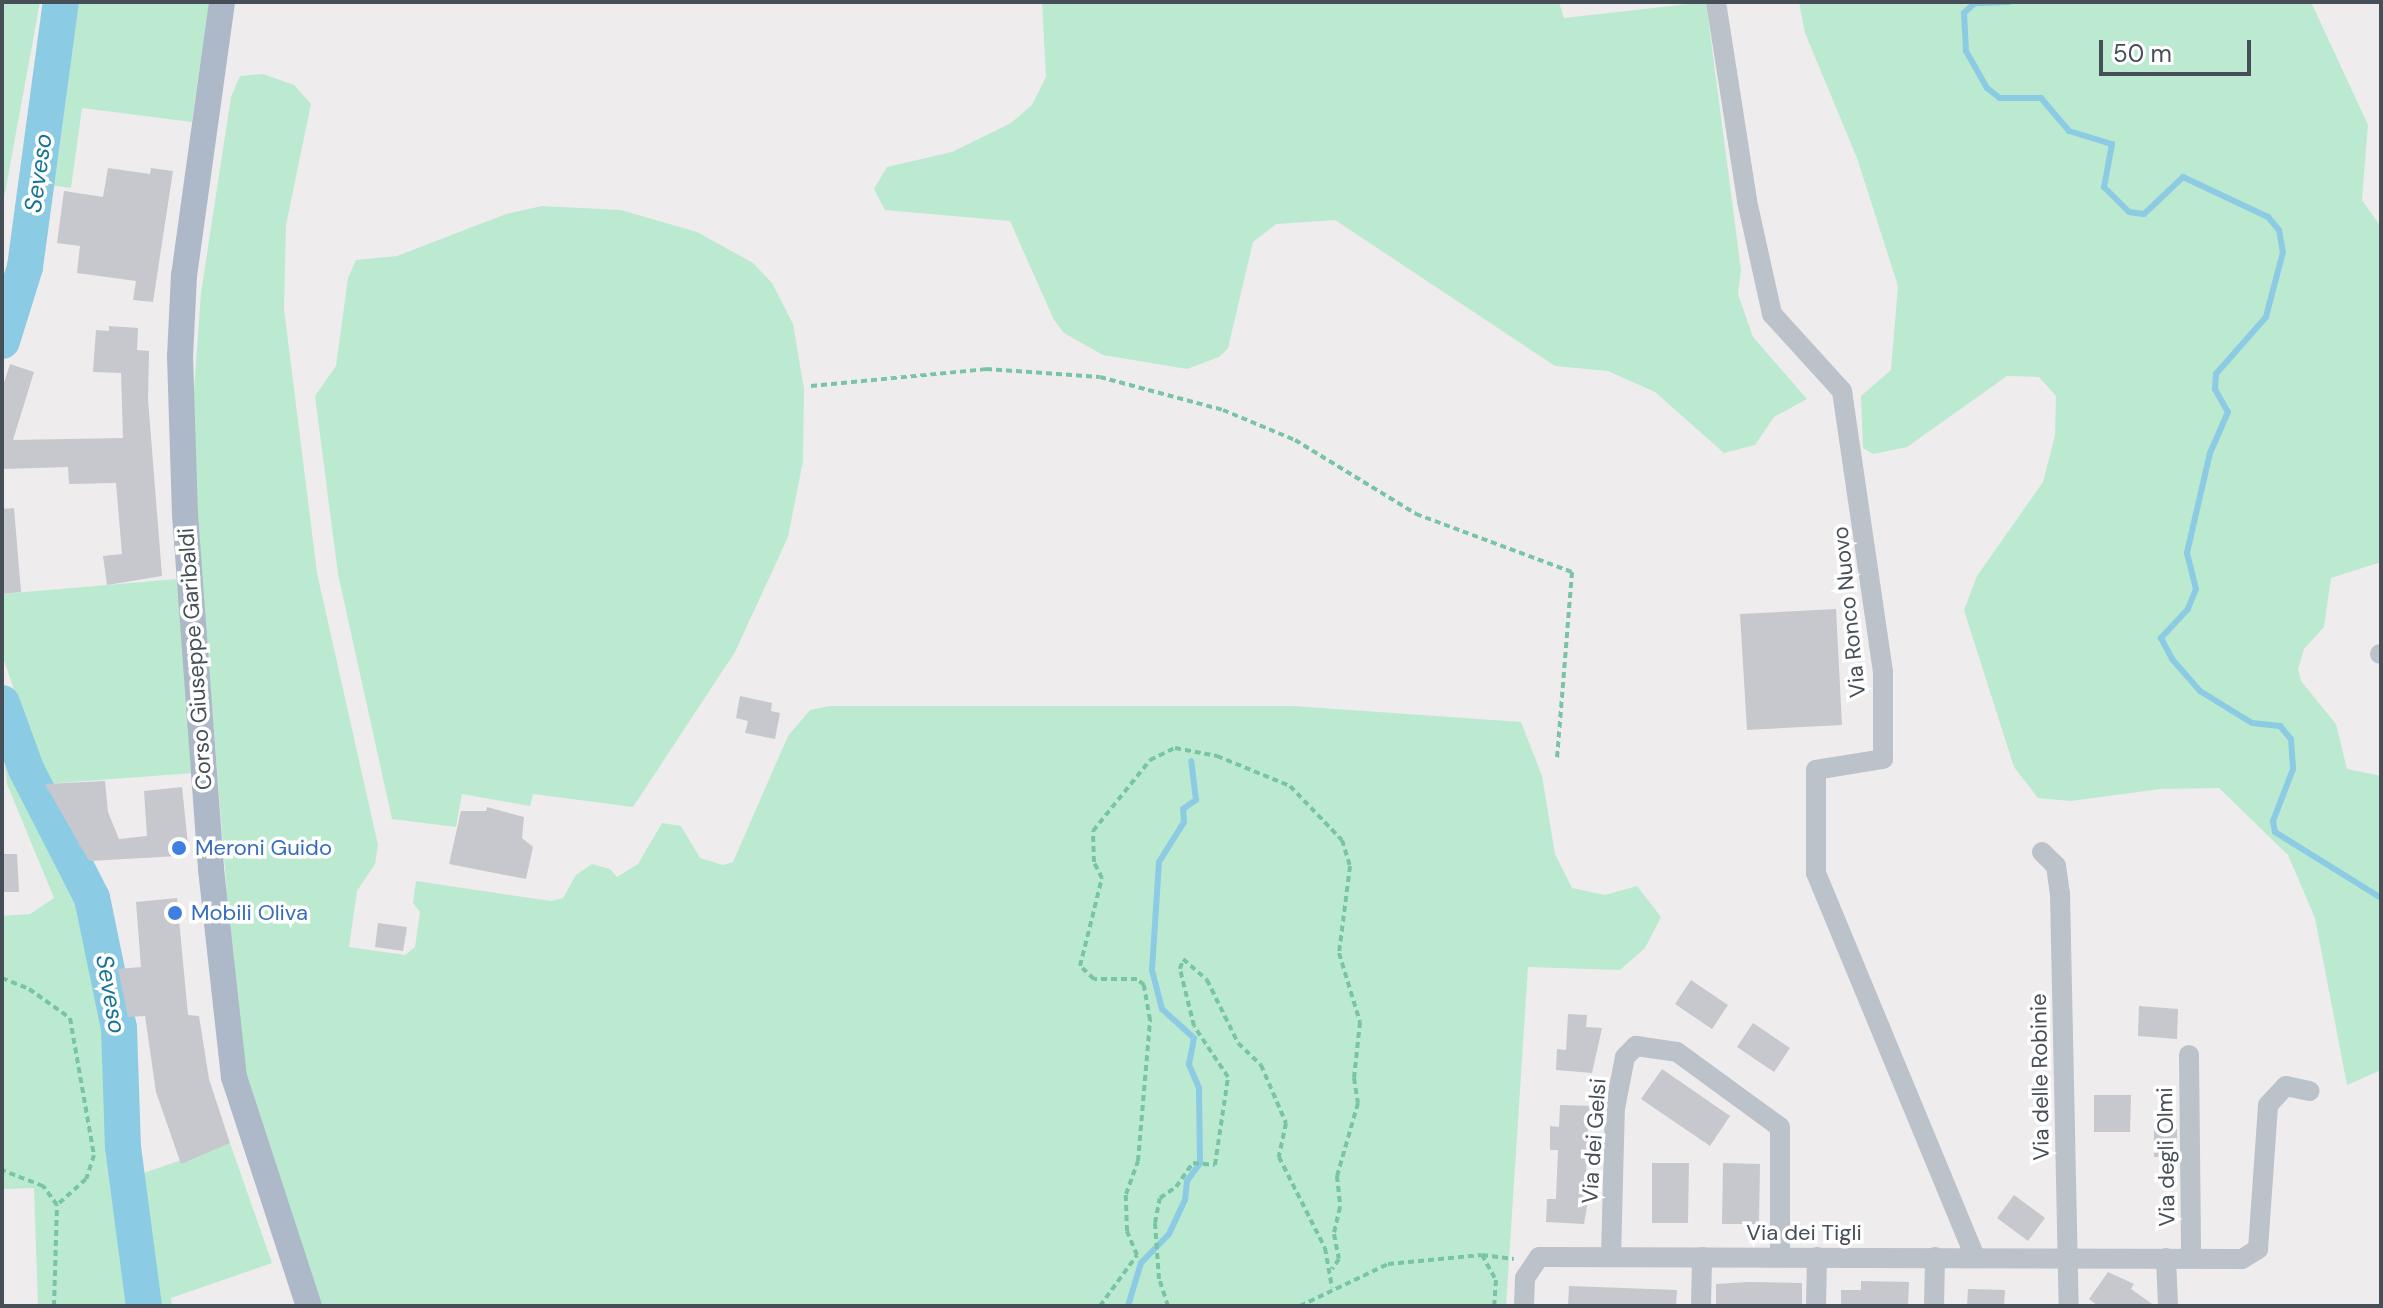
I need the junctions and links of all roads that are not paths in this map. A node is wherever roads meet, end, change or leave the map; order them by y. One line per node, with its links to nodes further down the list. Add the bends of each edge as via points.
1 (222, 2): 15 (main road, Corso Giuseppe Garibaldi, via 183,302 180,427 189,576 211,869 234,1077)
2 (1716, 2): 11 (street, Via Ronco Nuovo, via 1747,201 1772,314 1842,391 1883,672 1883,759 1816,770 1816,873)
3 (2042, 852): 12 (street, Via delle Robinie, via 2056,866 2060,893)
4 (2189, 1055): 14 (street, Via degli Olmi)
5 (2309, 1091): 14 (street, Via degli Olmi, via 2286,1086 2268,1105 2258,1249 2242,1259)
6 (1611, 1257): 7 (street, Via dei Tigli); 8 (street, Via dei Gelsi, via 1615,1108 1627,1054 1642,1046 1677,1052 1780,1127); 16 (street, Via dei Tigli, via 1536,1260)
7 (1702, 1257): 8 (street, Via dei Tigli); 17 (street)
8 (1780, 1257): 9 (street, Via dei Tigli)
9 (1817, 1257): 10 (street, Via dei Tigli); 18 (street)
10 (1935, 1257): 11 (street, Via dei Tigli); 19 (street)
11 (1975, 1257): 12 (street, Via dei Tigli)
12 (2069, 1257): 13 (street, Via degli Olmi); 20 (street, Via delle Robinie)
13 (2166, 1258): 14 (street, Via degli Olmi); 21 (street)
14 (2191, 1258)
15 (309, 1306)
16 (1524, 1306)
17 (1701, 1306)
18 (1816, 1306)
19 (1934, 1306)
20 (2069, 1306)
21 (2168, 1306)

